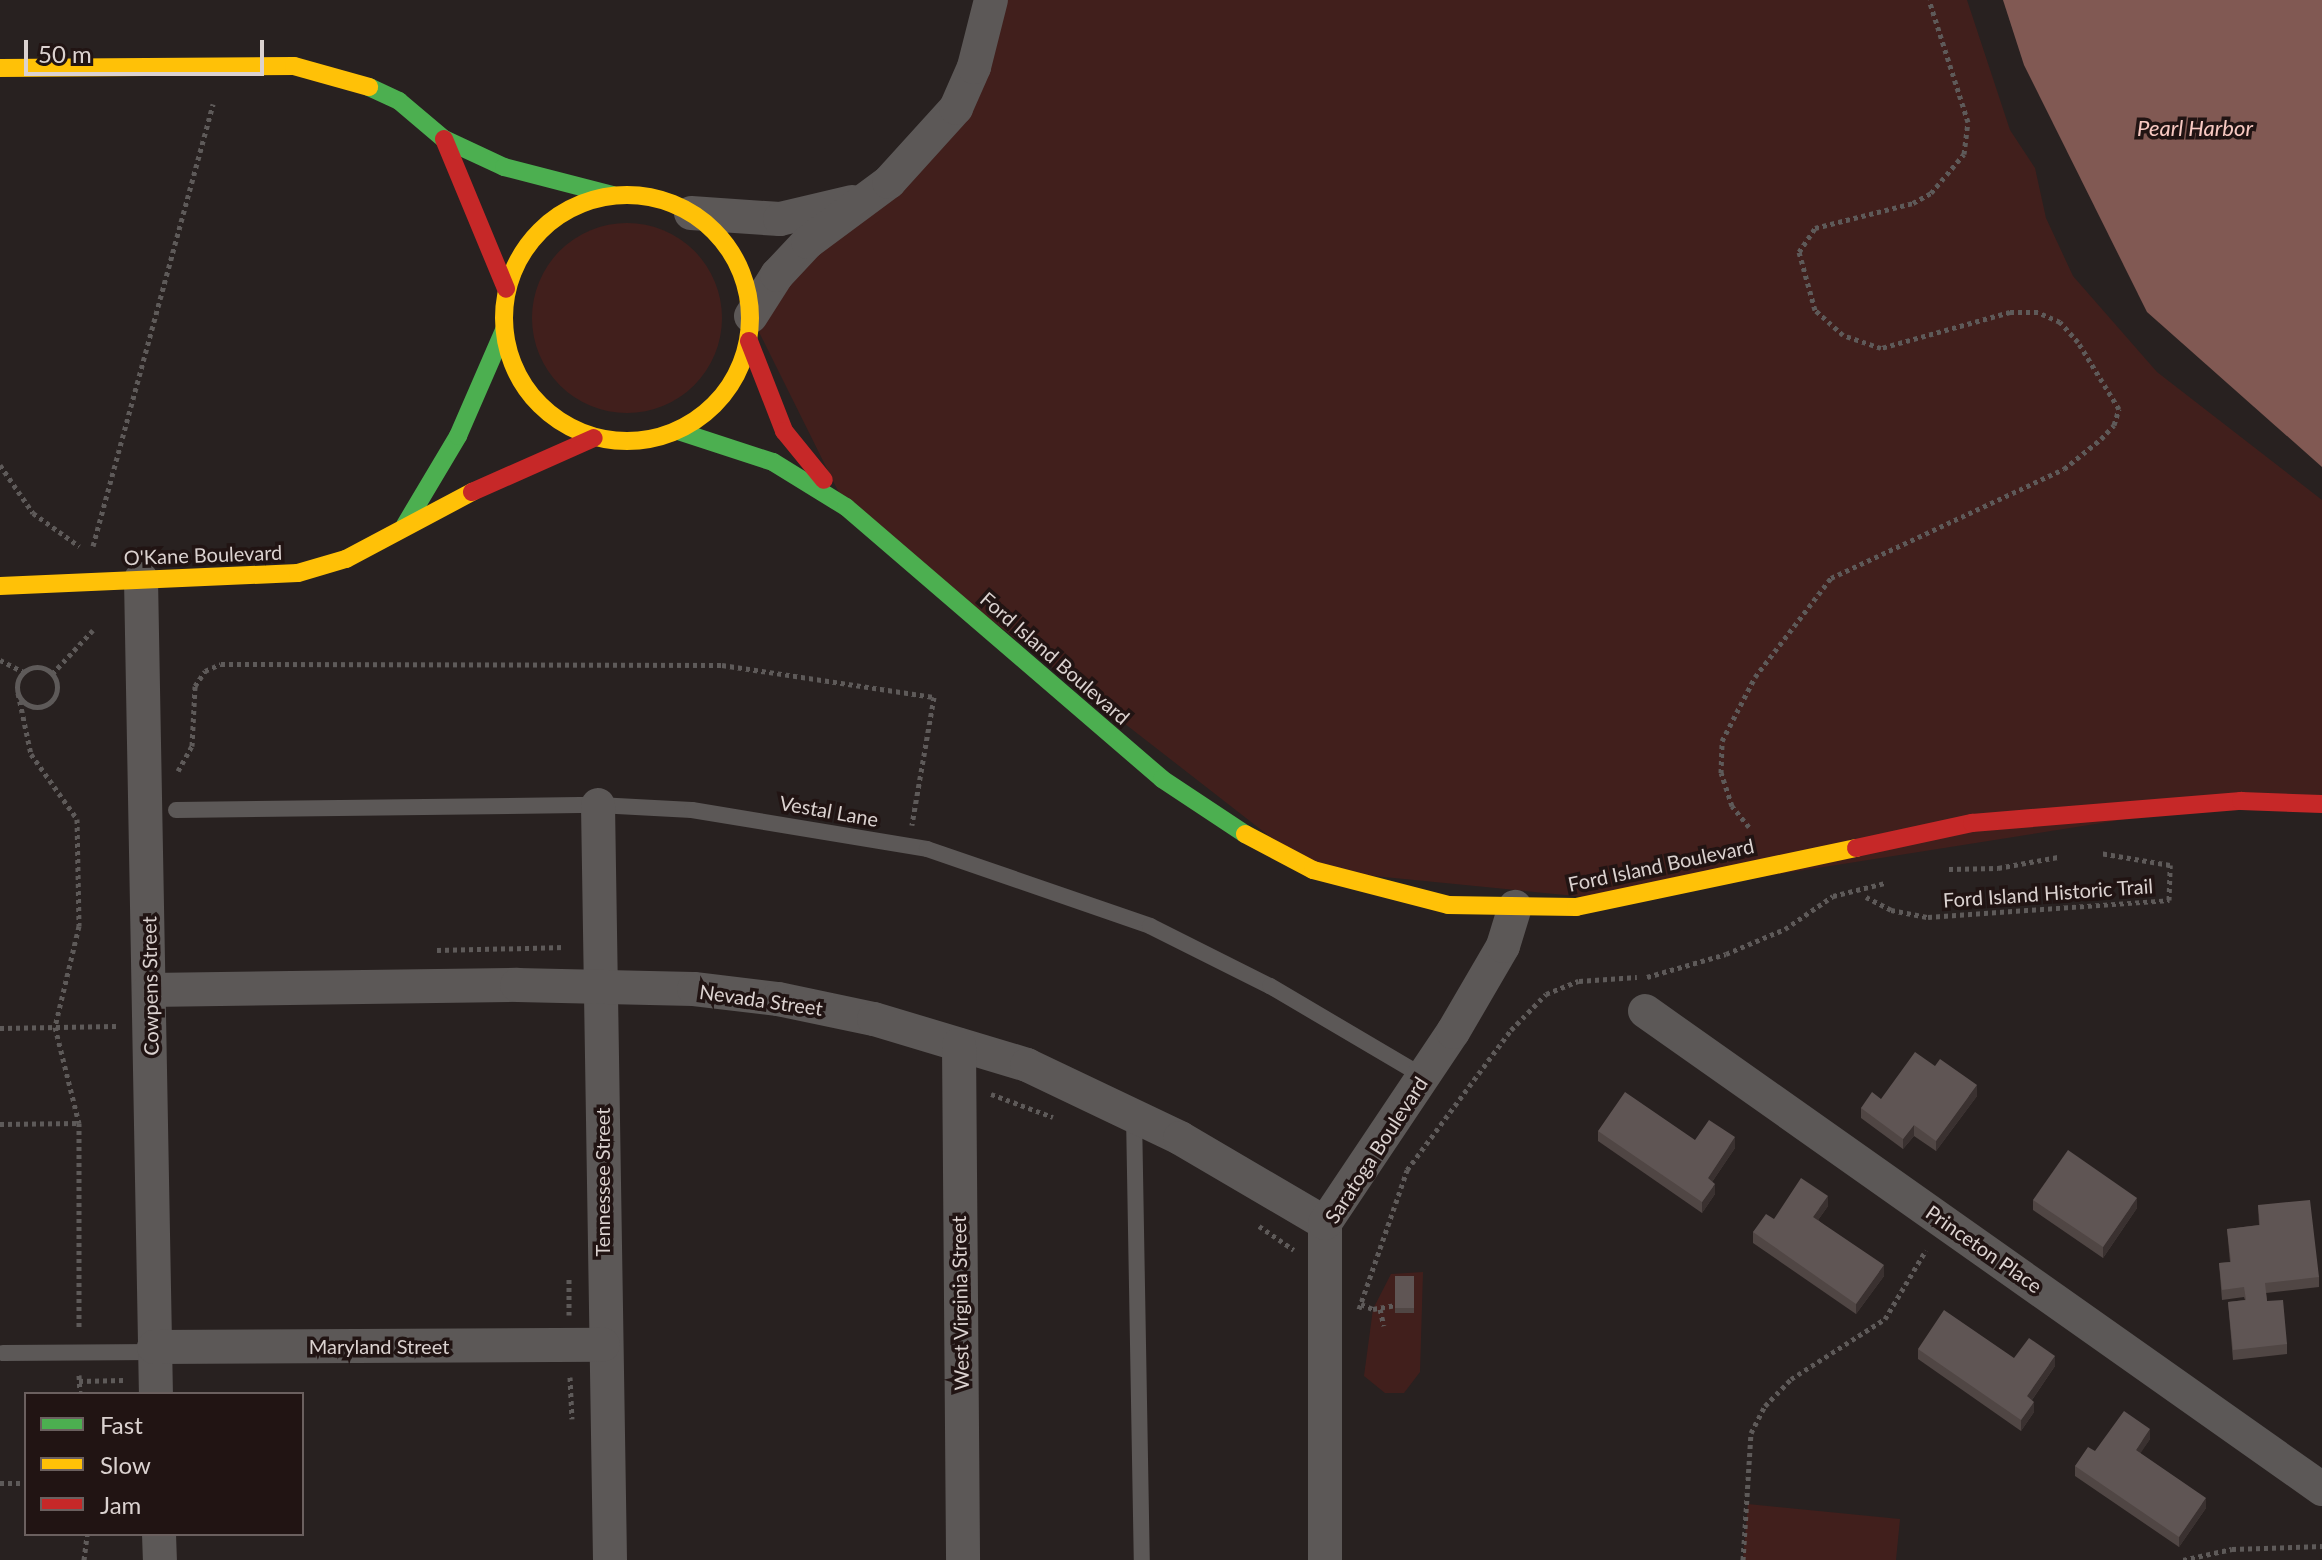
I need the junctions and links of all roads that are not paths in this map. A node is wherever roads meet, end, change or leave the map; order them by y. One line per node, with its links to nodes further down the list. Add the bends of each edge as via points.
1 (991, 0): 5 (street, via 974,67 956,108 923,150)
2 (0, 68): 3 (street, via 294,66 357,81 399,101)
3 (444, 139): 4 (street, via 504,167); 7 (street)
4 (614, 195): 6 (street, via 641,196); 7 (street, via 577,205 545,225 521,254)
5 (864, 199): 6 (street, via 780,219); 8 (street, via 808,242 777,275)
6 (691, 213): 8 (street, via 734,257 746,285)
7 (506, 289): 9 (street)
8 (750, 328): 10 (street, via 736,378 719,399); 12 (street, Ford Island Boulevard, via 784,431)
9 (504, 330): 11 (street, via 513,366 533,398 561,422); 13 (street, via 441,471)
10 (678, 431): 11 (street, via 637,442); 12 (street, Ford Island Boulevard, via 773,462)
11 (594, 438): 13 (street, O'Kane Boulevard, via 487,485)
12 (846, 507): 19 (street, Ford Island Boulevard, via 1162,779 1228,825 1313,870 1388,893 1448,905)
13 (399, 534): 14 (street, O'Kane Boulevard, via 346,559 298,573)
14 (141, 579): 15 (street, O'Kane Boulevard); 21 (street, Cowpens Street)
15 (0, 586)
16 (2322, 804): 19 (street, Ford Island Boulevard, via 2197,804 1972,823 1616,900 1576,907)
17 (598, 805): 18 (lane, Vestal Lane); 20 (street, Tennessee Street); 24 (lane, Vestal Lane, via 692,810 908,846 1041,885 1150,926 1270,986)
18 (176, 810)
19 (1515, 907): 24 (street, Saratoga Boulevard, via 1503,946)
20 (600, 987): 21 (street, Nevada Street); 23 (street, Nevada Street, via 778,999 874,1019); 27 (street, Tennessee Street)
21 (149, 990): 28 (street, Cowpens Street)
22 (1645, 1011): 31 (street, Princeton Place)
23 (959, 1045): 25 (street, Nevada Street, via 1027,1065); 35 (street, West Virginia Street)
24 (1423, 1076): 26 (street, Saratoga Boulevard)
25 (1134, 1115): 26 (street, Nevada Street); 36 (lane)
26 (1325, 1223): 37 (street, Saratoga Boulevard)
27 (603, 1345): 28 (street, Maryland Street); 34 (street, Tennessee Street)
28 (154, 1349): 29 (lane); 30 (street, Cowpens Street)
29 (3, 1353)
30 (144, 1387)
31 (2322, 1489)
32 (159, 1536): 33 (street)
33 (160, 1560)
34 (610, 1560)
35 (963, 1560)
36 (1142, 1560)
37 (1325, 1560)

